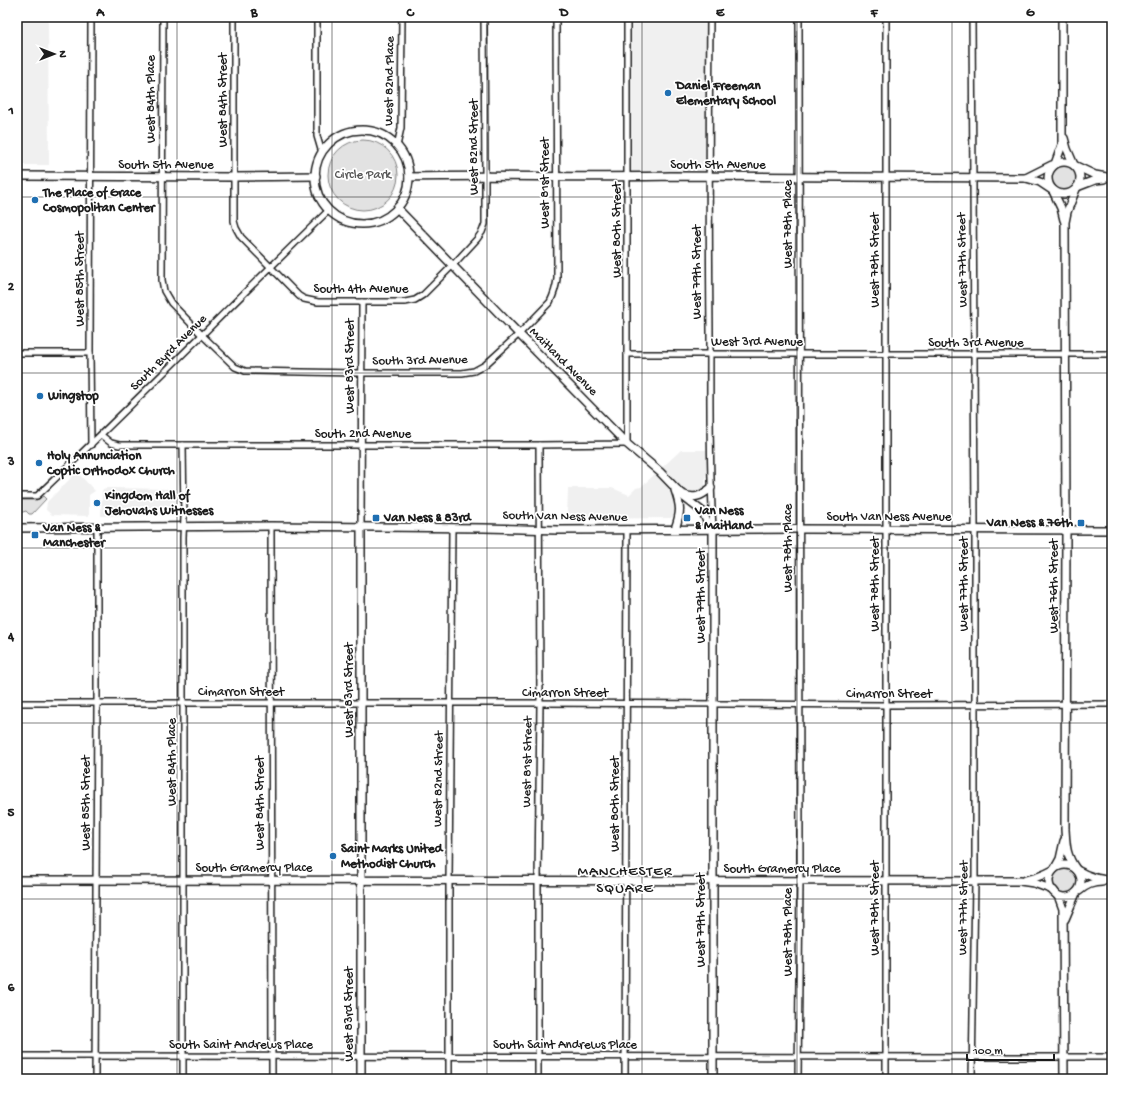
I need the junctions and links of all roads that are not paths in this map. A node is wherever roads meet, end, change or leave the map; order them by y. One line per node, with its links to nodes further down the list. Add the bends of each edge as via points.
1 (91, 17): 24 (street, West 85th Street)
2 (163, 17): 20 (street, West 84th Place)
3 (234, 17): 25 (street, West 84th Street)
4 (317, 17): 16 (street, via 317,136)
5 (402, 17): 15 (street, West 82nd Place, via 401,128)
6 (484, 17): 22 (street, West 82nd Street)
7 (556, 17): 27 (street, West 81st Street)
8 (627, 17): 28 (street, West 80th Street)
9 (710, 17): 23 (street, West 79th Street)
10 (799, 17): 30 (street, West 78th Place)
11 (886, 17): 29 (street, West 78th Street)
12 (972, 17): 31 (street, West 77th Street)
13 (1062, 17): 14 (street)
14 (1062, 132): 17 (street, via 1062,145); 18 (street)
15 (397, 146): 16 (street, via 379,133 358,130 337,138); 26 (street, via 408,165)
16 (322, 153): 21 (street)
17 (1055, 164): 18 (street, via 1065,161); 32 (street, South 5th Avenue); 35 (street, via 1047,176)
18 (1075, 166): 33 (street, via 1095,175); 34 (street, via 1080,179)
19 (17, 176): 24 (street, South 5th Avenue)
20 (162, 176): 24 (street, South 5th Avenue); 25 (street, South 5th Avenue); 43 (street, West 84th Place, via 164,291 171,303)
21 (316, 176): 25 (street, South 5th Avenue); 37 (street, via 317,189)
22 (485, 176): 26 (street, South 5th Avenue); 27 (street, South 5th Avenue); 39 (street, West 82nd Street, via 485,224 477,239)
23 (709, 176): 28 (street, South 5th Avenue); 30 (street, South 5th Avenue); 46 (street, West 79th Street)
24 (91, 177): 45 (street, West 85th Street)
25 (234, 177): 40 (street, West 84th Street, via 236,228 241,237)
26 (409, 177): 36 (street, via 406,194)
27 (556, 177): 28 (street, South 5th Avenue); 42 (street, West 81st Street, via 555,292 550,302)
28 (628, 177): 47 (street, West 80th Street)
29 (886, 177): 30 (street, South 5th Avenue); 31 (street, South 5th Avenue); 49 (street, West 78th Street)
30 (799, 178): 48 (street, West 78th Place)
31 (973, 178): 32 (street, South 5th Avenue); 50 (street, West 77th Street)
32 (1026, 178): 35 (street, South 5th Avenue, via 1040,182)
33 (1112, 178): 34 (street, via 1095,180)
34 (1076, 188): 35 (street, via 1072,192 1062,194); 38 (street, West 76th Street)
35 (1053, 190): 38 (street, West 76th Street)
36 (397, 208): 37 (street, via 382,220 363,224 345,221); 39 (street, Maitland Avenue)
37 (329, 210): 40 (street, South Byrd Avenue)
38 (1065, 222): 51 (street, West 76th Street)
39 (452, 266): 41 (street, South 4th Avenue, via 423,295 414,300); 42 (street, Maitland Avenue)
40 (270, 267): 41 (street, South 4th Avenue, via 304,299 318,302); 43 (street, South Byrd Avenue)
41 (362, 302): 53 (street, West 83rd Street)
42 (518, 334): 53 (street, South 3rd Avenue, via 485,365 474,371); 55 (street, Maitland Avenue)
43 (202, 335): 53 (street, South 3rd Avenue, via 235,367 246,372); 54 (street, South Byrd Avenue)
44 (17, 353): 45 (street)
45 (90, 353): 56 (street, West 85th Street)
46 (710, 353): 47 (street, West 3rd Avenue); 48 (street, West 3rd Avenue); 60 (street, West 79th Street)
47 (627, 354): 55 (street, West 80th Street)
48 (799, 354): 49 (street, West 3rd Avenue); 73 (street, West 78th Place)
49 (886, 354): 50 (street, South 3rd Avenue); 74 (street, West 78th Street)
50 (975, 354): 51 (street, South 3rd Avenue); 75 (street, West 77th Street)
51 (1065, 354): 52 (street, South 3rd Avenue); 76 (street, West 76th Street)
52 (1112, 354)
53 (362, 373): 58 (street, West 83rd Street)
54 (101, 436): 56 (street, South Byrd Avenue); 57 (street, South 2nd Avenue, via 118,445)
55 (627, 444): 59 (street, South 2nd Avenue); 61 (street, Maitland Avenue)
56 (91, 445): 62 (street, South Byrd Avenue, via 37,496)
57 (183, 445): 58 (street, South 2nd Avenue); 65 (street, West 84th Place)
58 (362, 445): 59 (street, South 2nd Avenue); 66 (street, West 83rd Street)
59 (539, 445): 69 (street, West 81st Street)
60 (711, 488): 61 (street, via 704,493 688,497); 72 (street, West 79th Street)
61 (677, 490): 71 (street, via 680,506); 72 (street, Maitland Avenue, via 703,512)
62 (17, 496)
63 (271, 526): 65 (street, South Van Ness Avenue); 66 (street, South Van Ness Avenue); 81 (street, West 84th Street)
64 (97, 527): 65 (street, South Van Ness Avenue); 67 (street, South Van Ness Avenue); 79 (street, West 85th Street)
65 (183, 527): 80 (street, West 84th Place)
66 (361, 527): 68 (street, South Van Ness Avenue); 84 (street, West 83rd Street)
67 (17, 528)
68 (452, 528): 69 (street, South Van Ness Avenue); 82 (street, West 82nd Street)
69 (539, 529): 70 (street, South Van Ness Avenue); 83 (street, West 81st Street)
70 (627, 529): 71 (street, South Van Ness Avenue); 85 (street, West 80th Street)
71 (675, 529): 72 (street, South Van Ness Avenue)
72 (713, 529): 73 (street, South Van Ness Avenue); 86 (street, West 79th Street)
73 (799, 529): 74 (street, South Van Ness Avenue); 87 (street, West 78th Place)
74 (886, 529): 75 (street, South Van Ness Avenue); 91 (street, West 78th Street)
75 (975, 530): 76 (street, South Van Ness Avenue); 88 (street, West 77th Street)
76 (1066, 530): 77 (street, South Van Ness Avenue); 89 (street, West 76th Street)
77 (1112, 530)
78 (17, 703): 79 (street, Cimarron Street)
79 (97, 703): 80 (street, Cimarron Street); 96 (street, West 85th Street)
80 (182, 703): 81 (street, Cimarron Street); 97 (street, West 84th Place)
81 (271, 703): 84 (street, Cimarron Street); 98 (street, West 84th Street)
82 (451, 703): 83 (street, Cimarron Street); 84 (street, Cimarron Street); 100 (street, West 82nd Street)
83 (540, 703): 85 (street, Cimarron Street); 101 (street, West 81st Street)
84 (361, 704): 99 (street, West 83rd Street)
85 (626, 704): 86 (street, Cimarron Street); 102 (street, West 80th Street)
86 (713, 704): 87 (street, Cimarron Street); 103 (street, West 79th Street)
87 (799, 704): 91 (street, Cimarron Street); 104 (street, West 78th Place)
88 (975, 704): 89 (street, Cimarron Street); 91 (street, Cimarron Street); 106 (street, West 77th Street)
89 (1066, 704): 90 (street, Cimarron Street); 92 (street, West 76th Street)
90 (1112, 704)
91 (886, 705): 105 (street, West 78th Street)
92 (1065, 829): 93 (street, West 76th Street, via 1060,859); 94 (street, West 76th Street, via 1066,847 1070,861)
93 (1055, 869): 94 (street, via 1066,865); 107 (street, South Gramercy Place, via 1033,879); 109 (street, via 1050,880)
94 (1076, 869): 108 (street, via 1098,879); 110 (street, via 1081,879)
95 (17, 880): 96 (street, South Gramercy Place)
96 (96, 880): 97 (street, South Gramercy Place); 113 (street, West 85th Street)
97 (183, 880): 98 (street, South Gramercy Place); 114 (street, West 84th Place)
98 (271, 880): 99 (street, South Gramercy Place); 115 (street, West 84th Street)
99 (361, 880): 100 (street, South Gramercy Place); 116 (street, West 83rd Street)
100 (449, 880): 101 (street, South Gramercy Place); 117 (street, West 82nd Street)
101 (538, 880): 102 (street, South Gramercy Place); 118 (street, West 81st Street)
102 (626, 880): 103 (street, South Gramercy Place); 119 (street, West 80th Street)
103 (713, 880): 104 (street, South Gramercy Place); 120 (street, West 79th Street)
104 (800, 880): 105 (street, South Gramercy Place); 121 (street, West 78th Place)
105 (886, 881): 106 (street, South Gramercy Place); 122 (street, West 78th Street)
106 (975, 881): 107 (street, South Gramercy Place); 123 (street, West 77th Street)
107 (1020, 881): 109 (street, South Gramercy Place)
108 (1112, 881): 110 (street, via 1093,882)
109 (1054, 890): 110 (street, via 1064,896 1071,896); 111 (street, via 1063,909)
110 (1077, 892): 111 (street)
111 (1063, 925): 124 (street)
112 (17, 1056): 113 (street, South Saint Andrews Place)
113 (95, 1056): 114 (street, South Saint Andrews Place); 126 (street, West 85th Street)
114 (184, 1056): 115 (street, South Saint Andrews Place); 127 (street, West 84th Place)
115 (272, 1056): 116 (street, South Saint Andrews Place); 128 (street, West 84th Street)
116 (361, 1056): 117 (street, South Saint Andrews Place); 129 (street, West 83rd Street)
117 (449, 1056): 118 (street, South Saint Andrews Place); 130 (street, West 82nd Street)
118 (538, 1056): 119 (street, South Saint Andrews Place); 131 (street, West 81st Street)
119 (625, 1056): 120 (street, South Saint Andrews Place); 132 (street, West 80th Street)
120 (713, 1056): 121 (street, South Saint Andrews Place); 133 (street, West 79th Street)
121 (798, 1056): 122 (street, South Saint Andrews Place); 134 (street, West 78th Place)
122 (886, 1056): 123 (street, South Saint Andrews Place); 135 (street, West 78th Street)
123 (971, 1056): 124 (street, South Saint Andrews Place); 136 (street, West 77th Street)
124 (1064, 1057): 125 (street, South Saint Andrews Place); 137 (street)
125 (1112, 1057)
126 (95, 1079)
127 (184, 1079)
128 (272, 1079)
129 (361, 1079)
130 (449, 1079)
131 (538, 1079)
132 (625, 1079)
133 (713, 1079)
134 (798, 1079)
135 (886, 1079)
136 (972, 1079)
137 (1064, 1079)

